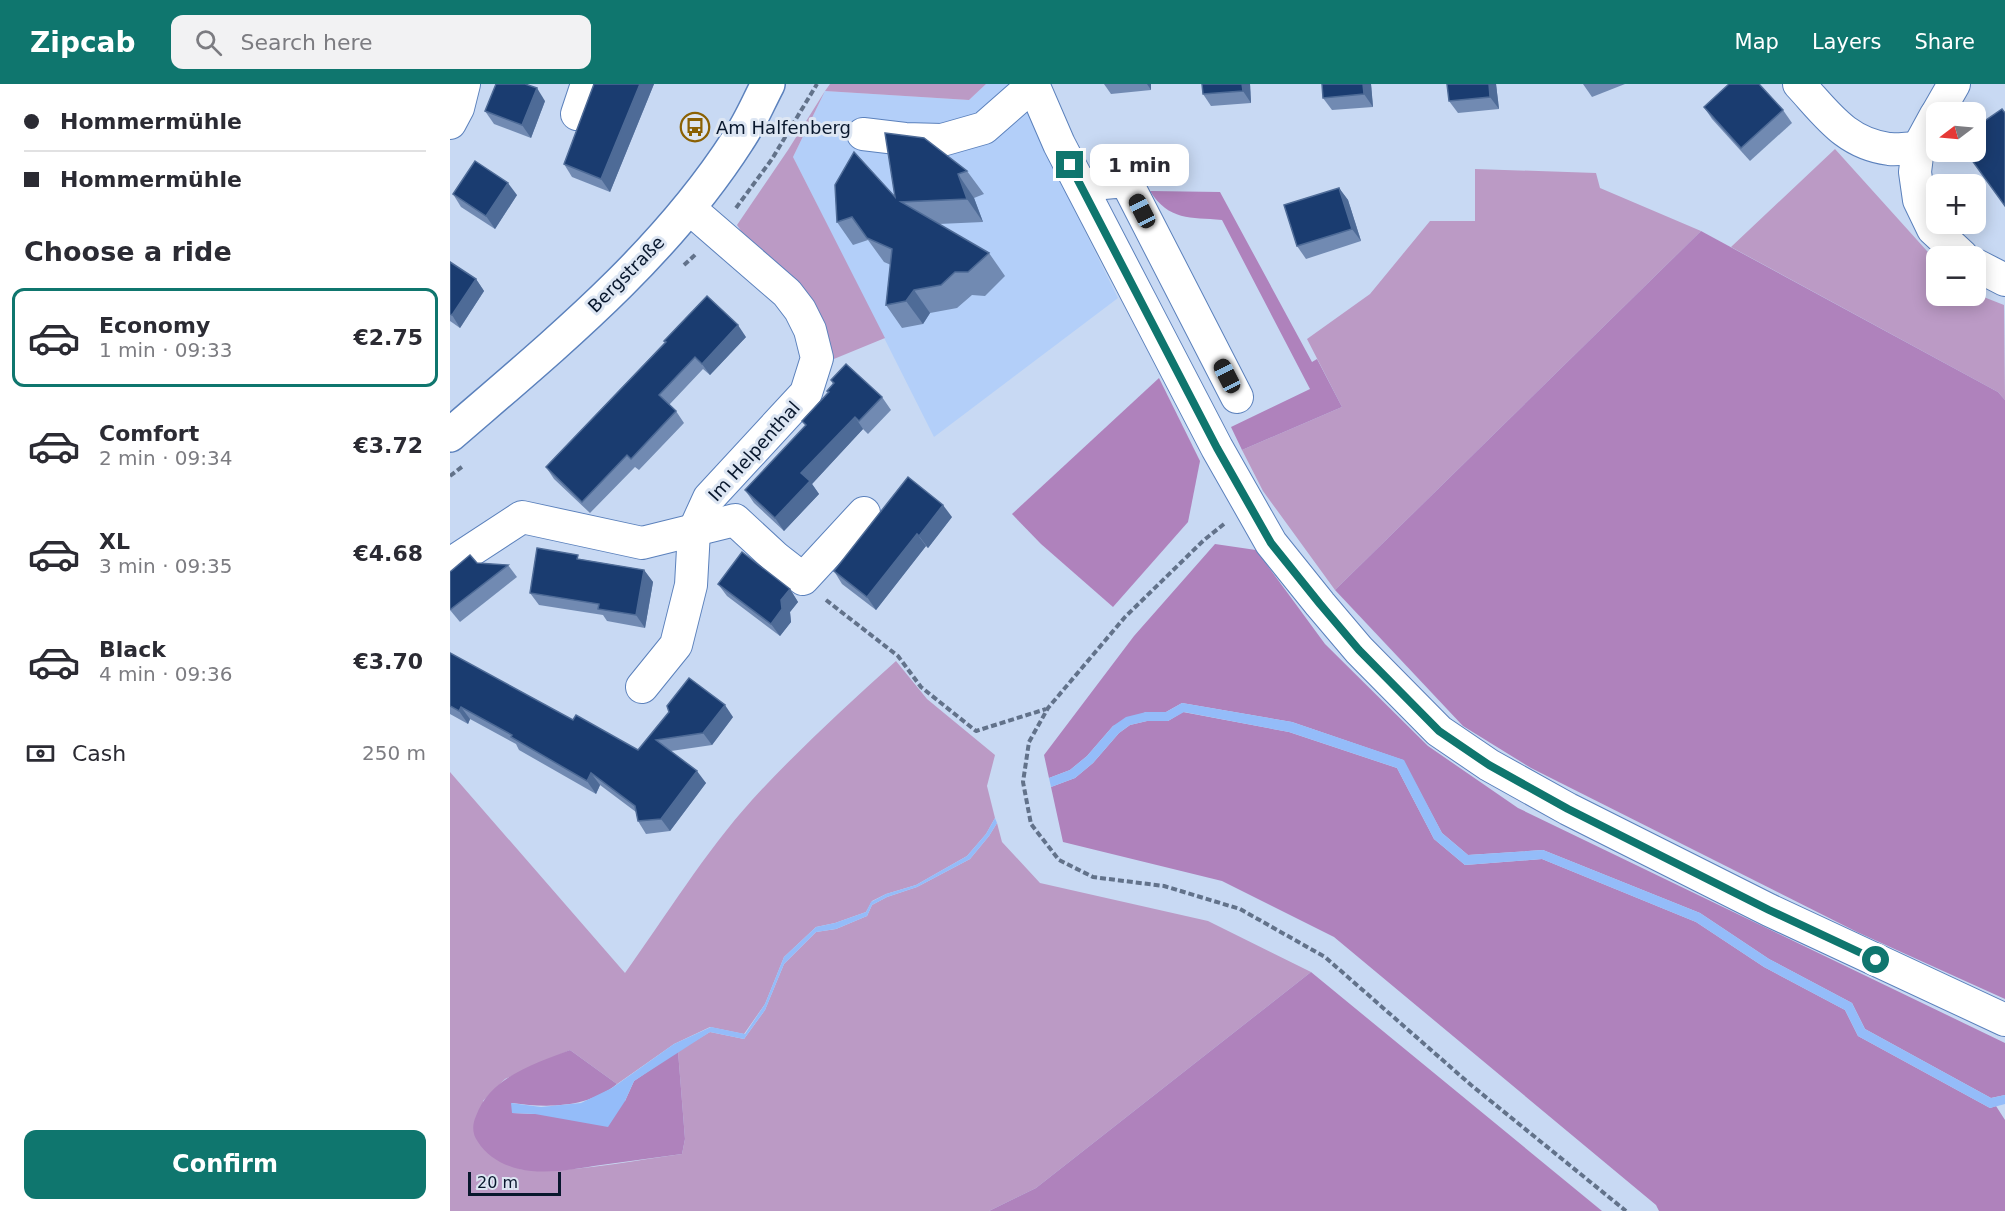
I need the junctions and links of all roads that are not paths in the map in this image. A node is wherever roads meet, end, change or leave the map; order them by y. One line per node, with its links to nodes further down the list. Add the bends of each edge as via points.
1 (464, 84): 9 (street)
2 (587, 84): 8 (street)
3 (768, 84): 14 (main road, Bergstraße, via 739,140)
4 (1033, 84): 10 (street, via 984,128 942,140); 13 (street)
5 (1799, 84): 12 (street, via 1844,132 1889,149)
6 (1954, 84): 7 (street)
7 (1944, 102)
8 (577, 114)
9 (450, 123)
10 (863, 134)
11 (1926, 134): 12 (street)
12 (1918, 148): 15 (street, via 1915,172 1919,200 1933,229)
13 (1081, 185): 18 (street, via 1126,181); 24 (street, via 1217,448 1271,543 1359,650 1439,731 1489,765 1568,809 1759,905)
14 (689, 208): 19 (main road, Bergstraße, via 642,262 569,332); 21 (street, Im Helpenthal, via 787,293 810,330 816,358 806,393 709,498)
15 (1951, 246)
16 (1986, 270): 17 (street)
17 (2005, 280)
18 (1238, 397)
19 (450, 435)
20 (864, 513): 21 (street, Im Helpenthal, via 803,579 735,520)
21 (694, 531): 22 (street, Im Helpenthal, via 642,543 522,517); 23 (street, Im Helpenthal, via 691,585 676,645)
22 (450, 564)
23 (642, 687)
24 (2005, 1020)

